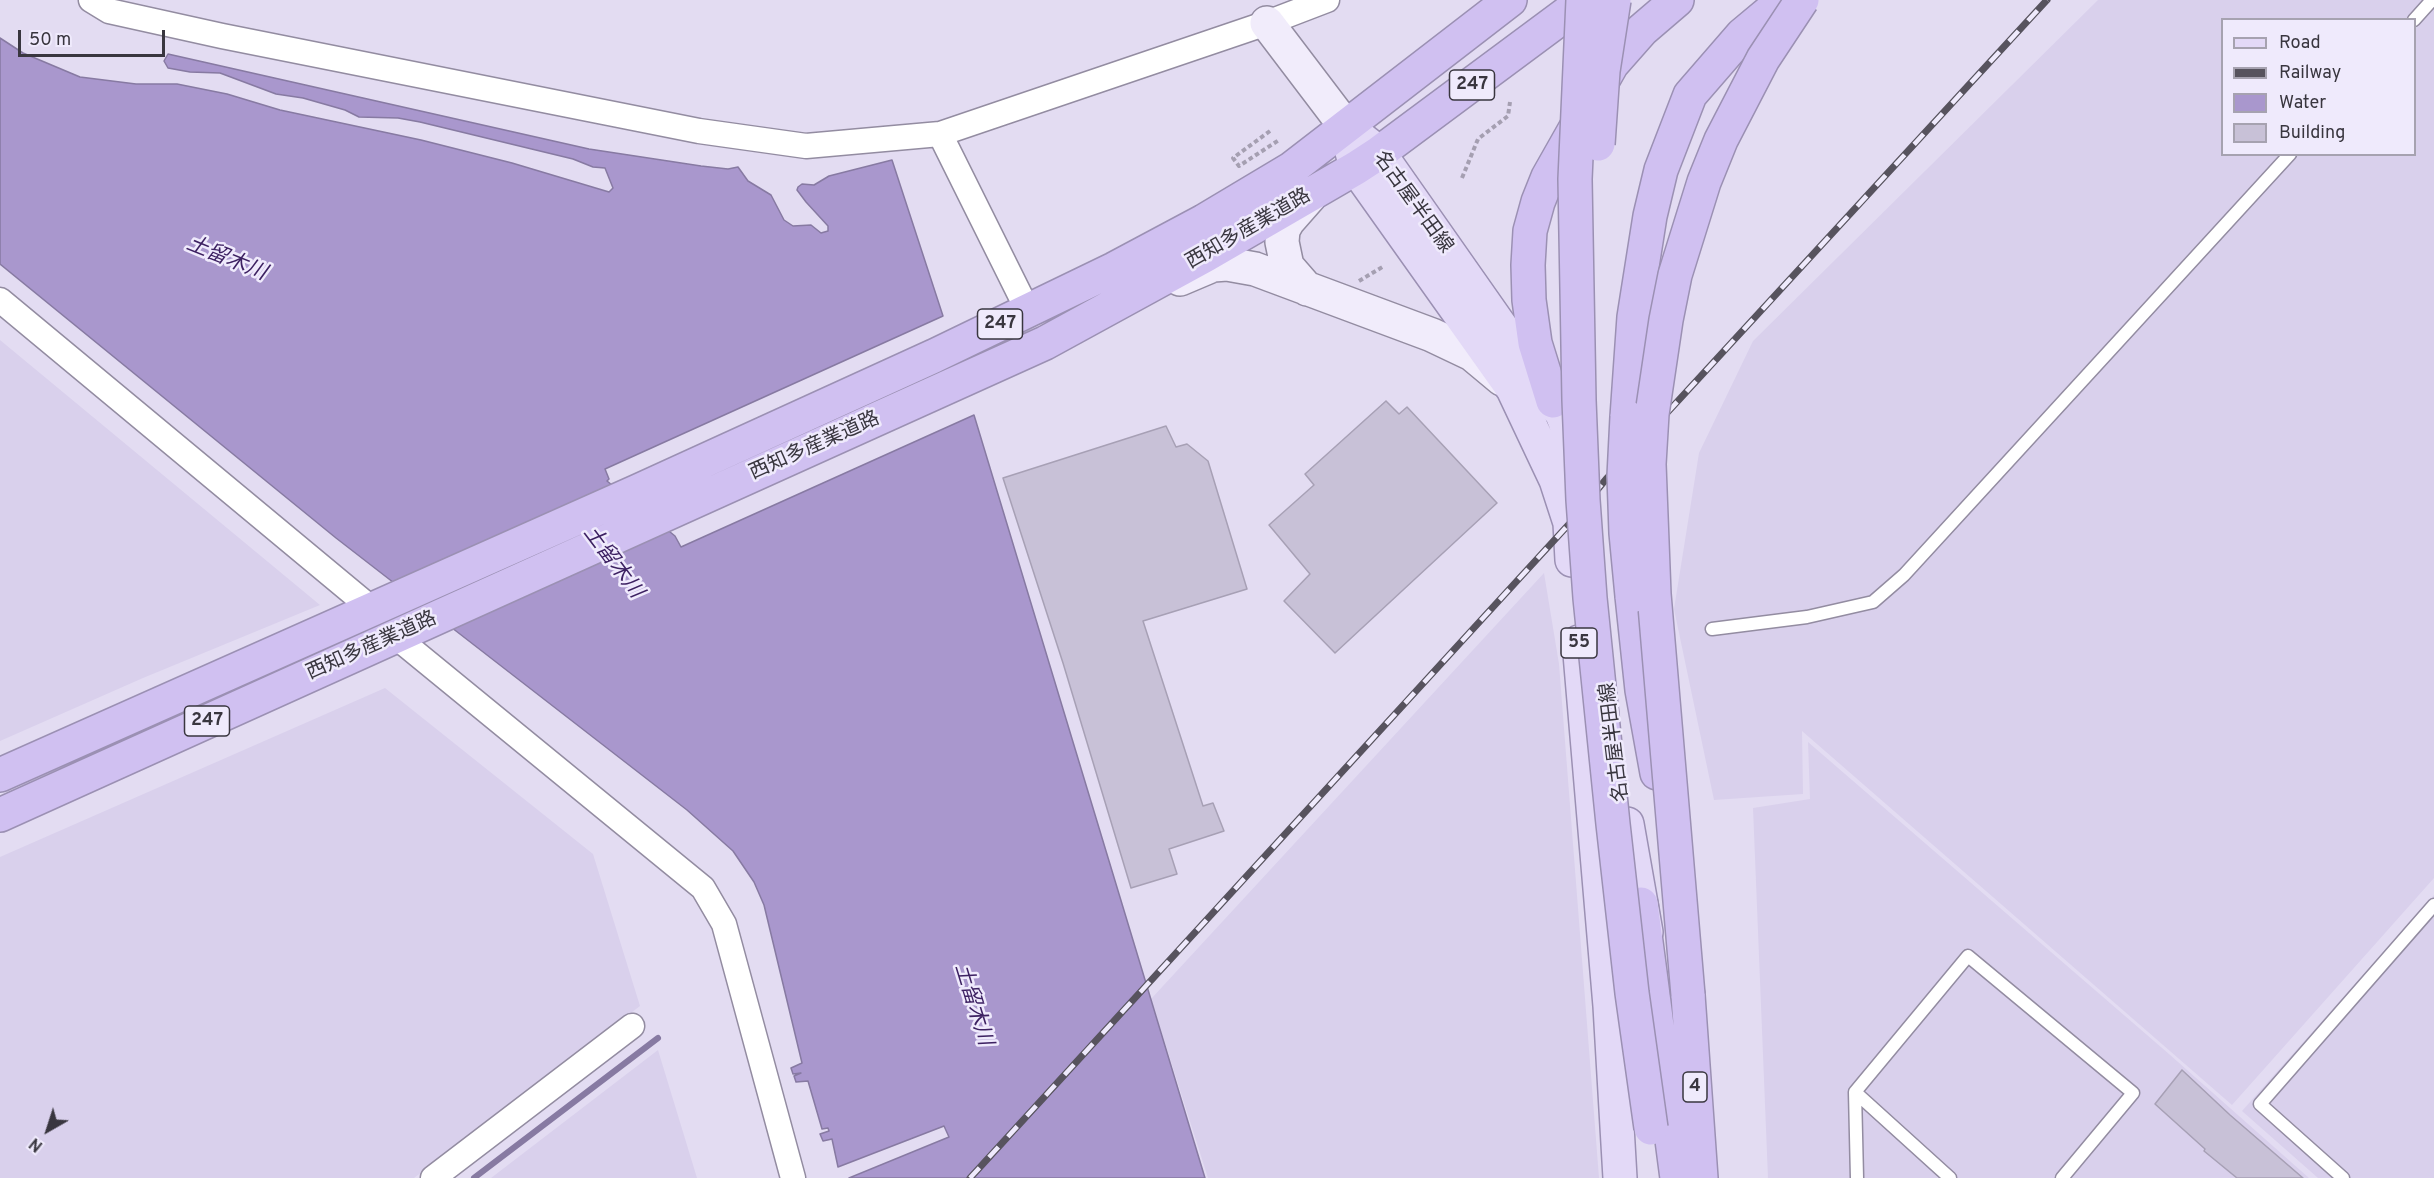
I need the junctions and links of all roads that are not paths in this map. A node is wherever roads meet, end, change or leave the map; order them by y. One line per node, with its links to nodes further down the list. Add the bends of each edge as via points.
1 (91, 0): 14 (street, via 109,11 222,36 699,131 806,146)
2 (1327, 0): 12 (street)
3 (1510, 0): 10 (highway, 西知多産業道路 / 247)
4 (1614, 0): 36 (highway, bridge, via 1598,150 1597,407)
5 (1677, 0): 25 (highway, via 1642,30 1612,64 1548,177 1538,202 1530,231 1529,300 1535,343)
6 (1784, 0): 31 (highway, bridge, via 1742,35 1690,95 1661,170 1634,317 1624,476 1626,532 1642,690)
7 (1802, 0): 31 (highway, bridge, via 1762,59 1704,182 1676,275 1656,379 1649,464 1650,511)
8 (2432, 0): 11 (lane)
9 (1584, 7): 16 (highway, 西知多産業道路 / 247); 36 (highway, bridge, via 1575,179 1584,500 1590,598 1617,858)
10 (1487, 12): 13 (highway, 西知多産業道路 / 247)
11 (2416, 18)
12 (1267, 23): 13 (street); 14 (street)
13 (1346, 127): 16 (main road, 名古屋半田線 / 55); 21 (highway, 西知多産業道路 / 247, via 1291,169 1204,221)
14 (940, 134): 21 (street)
15 (2288, 156): 27 (lane, via 1904,575 1873,602 1807,617)
16 (1368, 161): 17 (highway, 西知多産業道路 / 247); 19 (main road, 名古屋半田線 / 55); 25 (main road, 名古屋半田線 / 55)
17 (1310, 196): 18 (street, via 1288,221 1282,243 1287,267); 23 (highway, 西知多産業道路 / 247)
18 (1307, 289): 22 (street); 23 (street, via 1255,269 1213,265)
19 (1447, 295): 22 (street, via 1444,314 1438,322); 24 (main road, 名古屋半田線 / 55)
20 (0, 300): 26 (street)
21 (1028, 311): 26 (highway, 西知多産業道路 / 247, via 638,491)
22 (1418, 330): 24 (street, via 1472,354)
23 (1045, 343): 28 (highway, 西知多産業道路 / 247)
24 (1513, 389): 39 (main road, 名古屋半田線 / 55, via 1556,480 1570,523 1610,1006)
25 (1553, 401): 32 (main road, 名古屋半田線 / 55, via 1594,492 1614,750)
26 (379, 605): 29 (highway, 西知多産業道路 / 247)
27 (1712, 629)
28 (405, 632): 30 (highway, 西知多産業道路 / 247); 38 (street, via 704,888 724,924)
29 (0, 775)
30 (0, 815)
31 (1679, 898): 43 (highway, 4, bridge)
32 (1641, 904): 41 (highway); 42 (main road, 名古屋半田線 / 55)
33 (2434, 905): 47 (lane, via 2260,1104)
34 (632, 1026): 37 (street)
35 (1855, 1092): 44 (lane); 45 (lane); 46 (lane, via 1968,956 2133,1093)
36 (1651, 1128): 40 (highway)
37 (433, 1178)
38 (793, 1178)
39 (1620, 1178)
40 (1653, 1178)
41 (1677, 1178)
42 (1694, 1178)
43 (1701, 1178)
44 (1857, 1178)
45 (1950, 1178)
46 (2062, 1178)
47 (2343, 1178)

